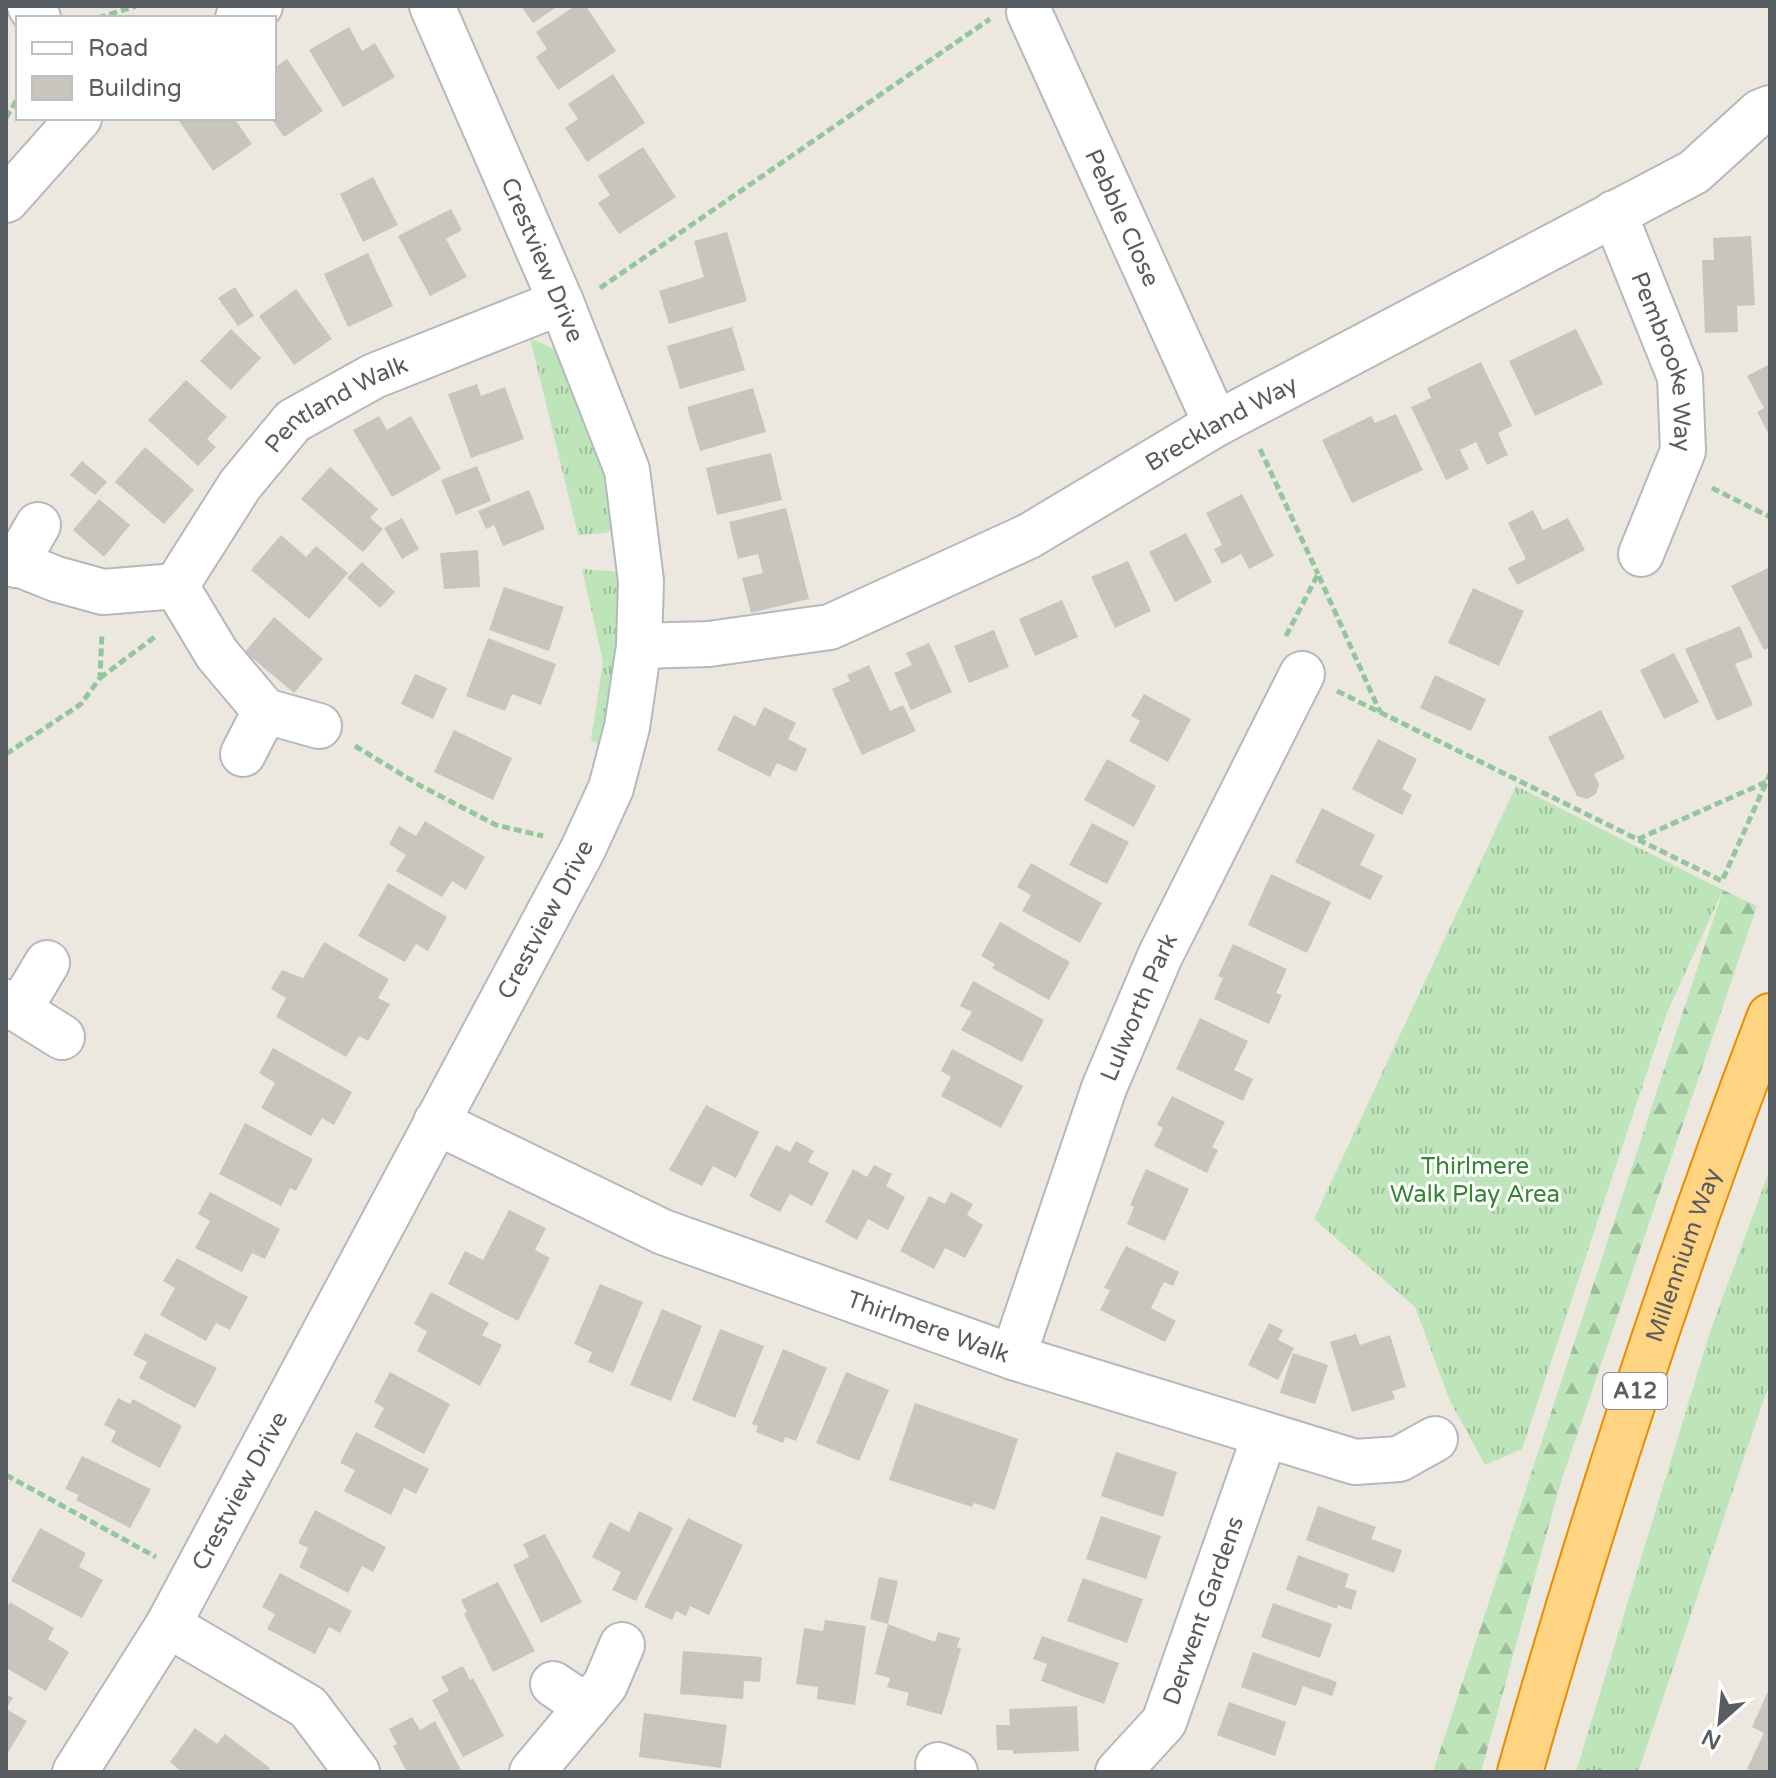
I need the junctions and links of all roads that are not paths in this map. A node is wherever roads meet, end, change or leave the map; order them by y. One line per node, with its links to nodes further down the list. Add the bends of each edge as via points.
1 (260, 6): 4 (street)
2 (432, 6): 9 (street, Crestview Drive)
3 (1029, 12): 10 (street, Pebble Close)
4 (242, 16)
5 (1770, 108): 8 (street, Breckland Way, via 1694,172)
6 (77, 120): 7 (street)
7 (6, 200)
8 (1614, 213): 10 (street, Breckland Way); 12 (street, Pembrooke Way, via 1680,377 1683,451)
9 (578, 296): 14 (street, Pentland Walk, via 374,376 293,421 240,485); 15 (street, Crestview Drive, via 627,470 641,581)
10 (1229, 417): 15 (street, Breckland Way, via 1029,536 830,627 709,644)
11 (38, 525): 13 (street)
12 (1641, 554)
13 (10, 562): 14 (street, via 103,592)
14 (183, 598): 17 (street, via 217,654)
15 (639, 646): 24 (street, Crestview Drive, via 611,788)
16 (1302, 674): 25 (street, Lulworth Park, via 1128,1029)
17 (265, 711): 18 (street); 19 (street)
18 (319, 726)
19 (243, 754)
20 (47, 963): 21 (street)
21 (13, 1006): 23 (street)
22 (1770, 1016): 34 (highway, Millennium Way / A12, via 1641,1372 1580,1559)
23 (62, 1037)
24 (436, 1122): 25 (street, Thirlmere Walk, via 663,1232); 28 (street, Crestview Drive)
25 (1013, 1357): 26 (street, Thirlmere Walk)
26 (1265, 1435): 27 (street, Thirlmere Walk, via 1355,1462 1399,1459); 33 (street, Derwent Gardens, via 1164,1722)
27 (1435, 1439)
28 (168, 1625): 30 (street, Crestview Drive); 31 (street, via 308,1707)
29 (622, 1645): 32 (street, via 605,1685 570,1696)
30 (75, 1772)
31 (357, 1772)
32 (532, 1772)
33 (1118, 1772)
34 (1520, 1772)

